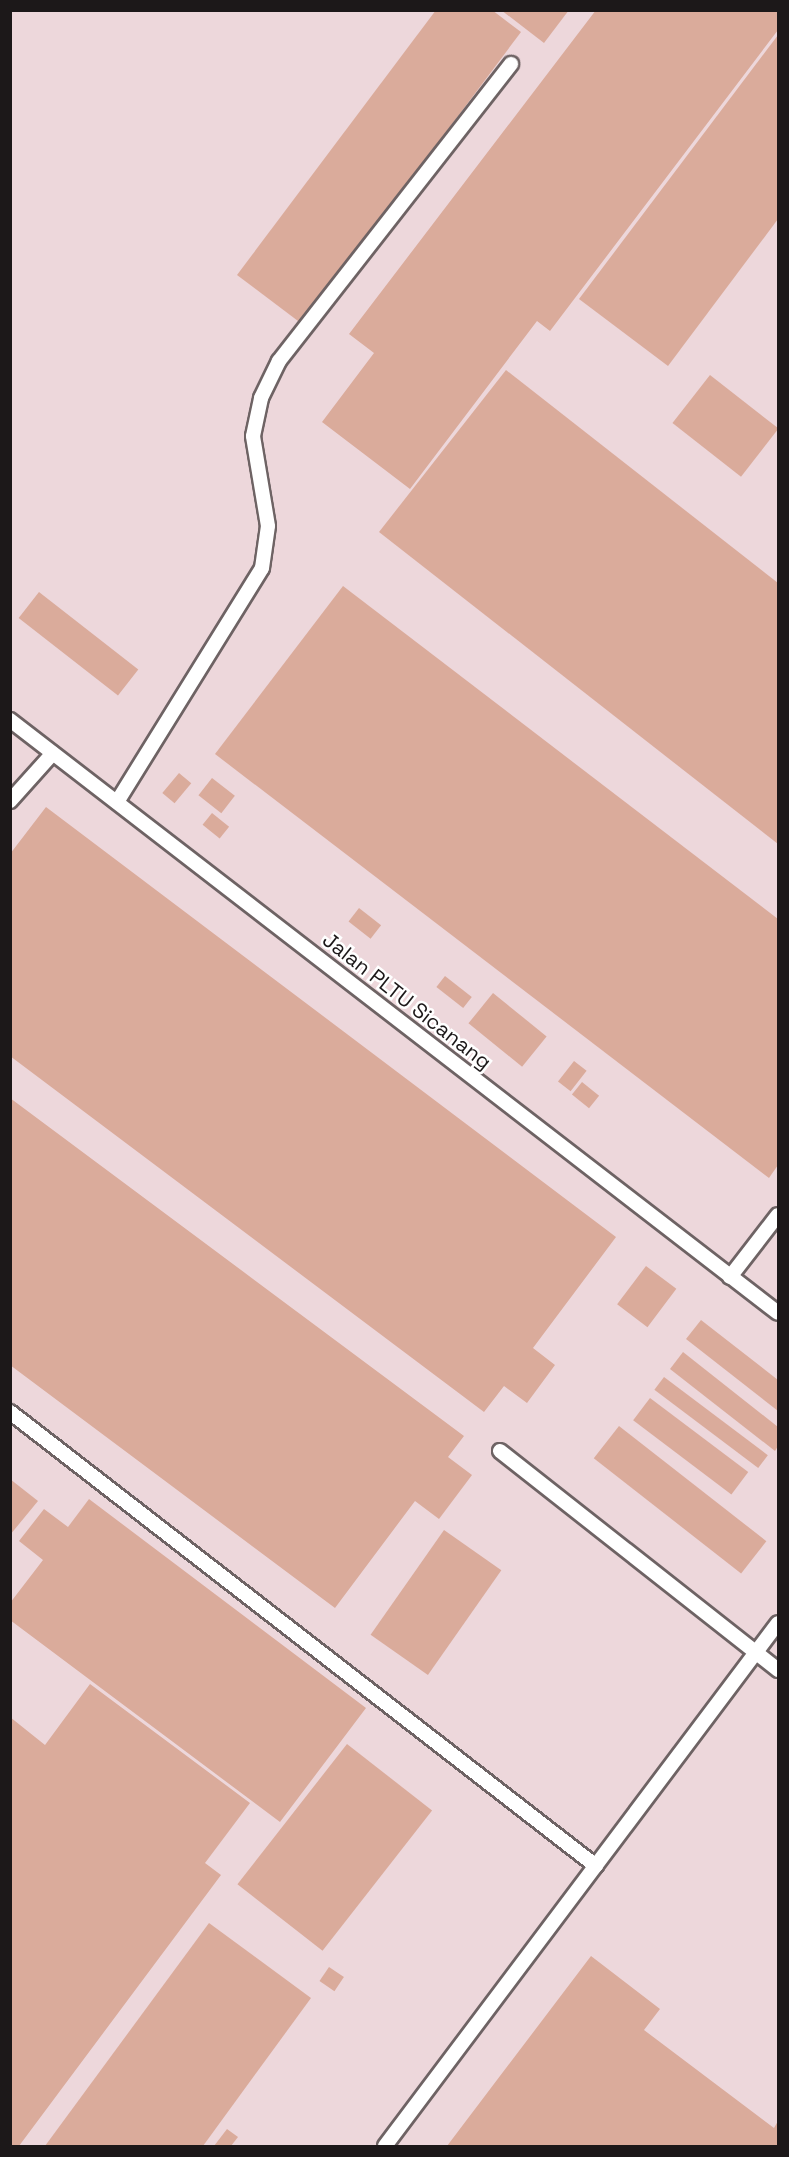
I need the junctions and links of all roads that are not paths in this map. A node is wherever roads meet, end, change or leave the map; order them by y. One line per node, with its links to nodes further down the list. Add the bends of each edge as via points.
1 (511, 64): 5 (lane, via 279,361 261,398 253,436 268,526 262,568)
2 (10, 720): 3 (lane, Jalan PLTU Sicanang)
3 (53, 753): 4 (lane); 5 (lane, Jalan PLTU Sicanang)
4 (10, 801)
5 (117, 802): 7 (lane, Jalan PLTU Sicanang)
6 (778, 1215): 7 (lane)
7 (730, 1277): 8 (lane, Jalan PLTU Sicanang)
8 (778, 1313)
9 (10, 1412): 14 (lane)
10 (500, 1450): 12 (lane)
11 (778, 1623): 12 (lane)
12 (756, 1653): 13 (lane); 14 (lane)
13 (778, 1670)
14 (596, 1866): 15 (lane)
15 (385, 2146)

